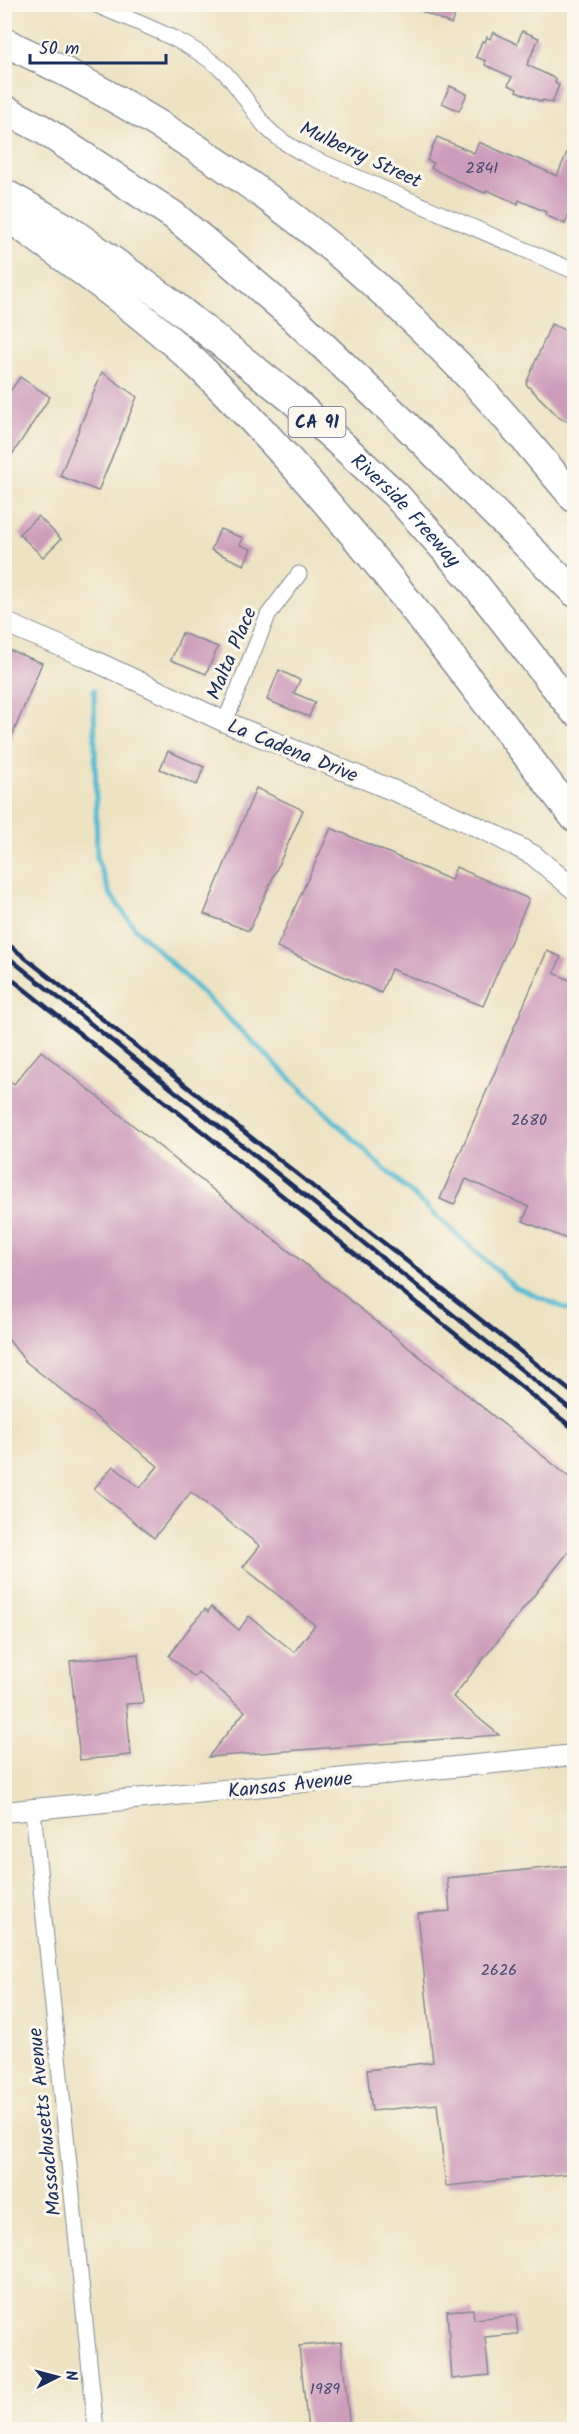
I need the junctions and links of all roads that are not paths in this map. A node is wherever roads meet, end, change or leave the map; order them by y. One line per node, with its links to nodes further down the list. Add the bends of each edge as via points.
1 (94, 4): 6 (street, Mulberry Street, via 203,55 222,70 266,127 310,157)
2 (4, 42): 7 (highway, via 139,113 266,196 346,260 435,342)
3 (4, 109): 9 (highway, CA 91, via 42,129 173,215 231,263 403,422)
4 (4, 193): 11 (highway, Riverside Freeway / CA 91, via 68,229 162,296 292,400 395,494 472,580)
5 (4, 214): 13 (highway, via 194,362 297,468 395,585)
6 (574, 271)
7 (574, 498)
8 (299, 573): 12 (street, Malta Place, via 268,615)
9 (574, 592)
10 (4, 622): 12 (street, La Cadena Drive)
11 (574, 711)
12 (225, 722): 14 (street, La Cadena Drive, via 491,833 533,855)
13 (574, 817)
14 (574, 889)
15 (574, 1755): 16 (street, Kansas Avenue)
16 (33, 1810): 17 (street, Kansas Avenue); 18 (street, Massachusetts Avenue)
17 (4, 1812)
18 (96, 2430)

